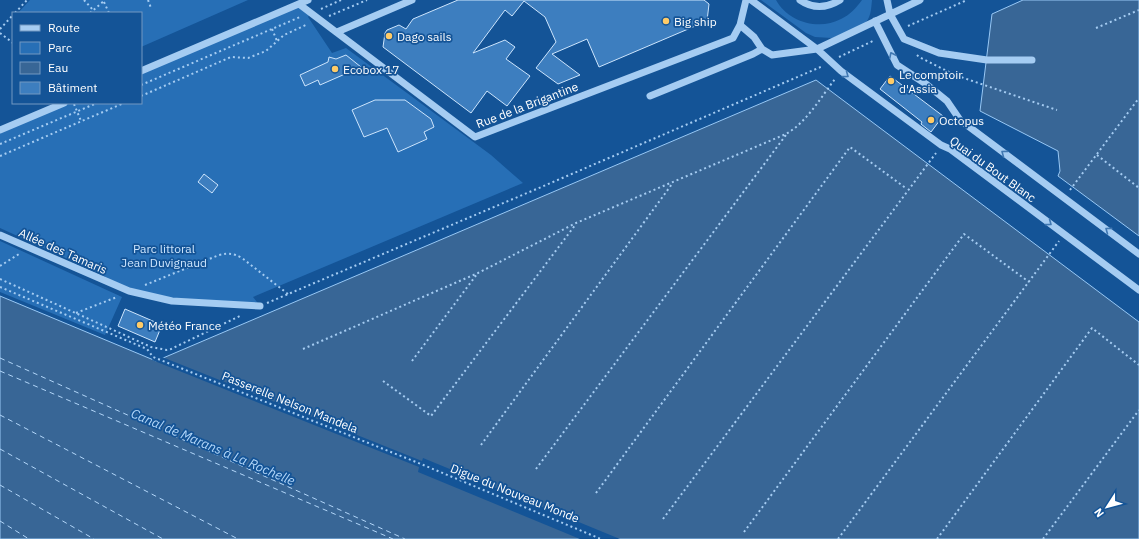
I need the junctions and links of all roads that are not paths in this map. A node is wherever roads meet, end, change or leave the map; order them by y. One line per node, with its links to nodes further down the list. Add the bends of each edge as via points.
1 (308, 0): 9 (street)
2 (412, 0): 13 (street)
3 (746, 0): 12 (street, Rue de la Brigantine)
4 (751, 0): 15 (street, Quai du Bout Blanc)
5 (800, 0): 6 (street, via 818,7 828,6)
6 (840, 0)
7 (887, 0): 10 (street)
8 (920, 0): 10 (street)
9 (298, 4): 13 (street, Rue de la Brigantine); 17 (street)
10 (890, 14): 11 (street); 16 (street, via 904,39 938,53 987,60)
11 (875, 21): 15 (street); 22 (street, Quai du Bout Blanc, one-way to 11, via 960,120 947,101 897,64)
12 (740, 25): 13 (street, Rue de la Brigantine, via 733,38 475,137); 14 (street, via 754,37)
13 (337, 32)
14 (762, 49): 15 (street, via 772,55); 18 (street)
15 (817, 49): 23 (street, Quai du Bout Blanc, one-way to 23, via 830,62)
16 (1032, 60)
17 (142, 71)
18 (650, 96)
19 (62, 104): 20 (street)
20 (0, 130)
21 (0, 235): 24 (street, Allée des Tamaris, via 129,291 172,301)
22 (1139, 254)
23 (1139, 290)
24 (260, 306)

